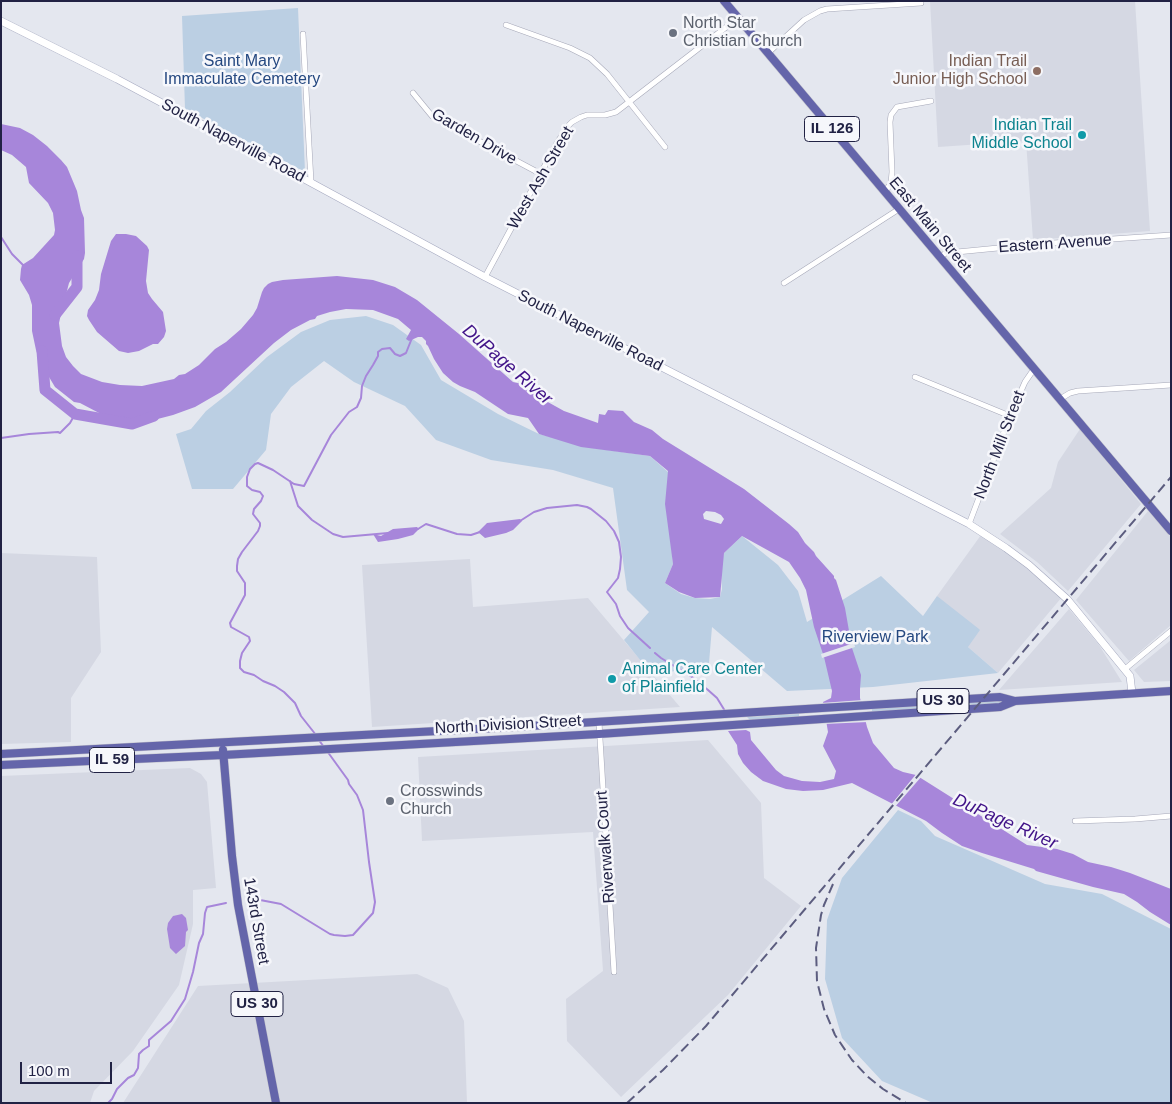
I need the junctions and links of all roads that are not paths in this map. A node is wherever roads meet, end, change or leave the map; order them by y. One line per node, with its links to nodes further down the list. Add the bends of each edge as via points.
1 (724, 1): 3 (main road, East Main Street / IL 126)
2 (921, 3): 7 (street, via 820,11 804,20)
3 (738, 18): 7 (main road, East Main Street / IL 126); 10 (street, West Ash Street)
4 (1, 21): 13 (main road, South Naperville Road)
5 (506, 25): 10 (street, via 590,58)
6 (304, 34): 13 (street)
7 (768, 53): 14 (main road, East Main Street / IL 126)
8 (413, 93): 12 (street, Garden Drive, via 432,116)
9 (931, 101): 14 (street, via 897,107 891,115 892,172 891,183)
10 (630, 102): 11 (street); 12 (street, West Ash Street, via 616,112 587,116 572,122)
11 (666, 147)
12 (541, 174): 18 (street, West Ash Street)
13 (311, 182): 18 (main road, South Naperville Road)
14 (885, 192): 15 (main road, East Main Street / IL 126)
15 (899, 209): 17 (main road, East Main Street / IL 126); 19 (street)
16 (1171, 235): 17 (street, Eastern Avenue, via 946,253)
17 (940, 258): 20 (main road, East Main Street / IL 126)
18 (485, 277): 25 (main road, South Naperville Road)
19 (784, 283)
20 (1034, 369): 23 (main road, East Main Street / IL 126); 24 (street, North Mill Street)
21 (915, 377): 24 (street)
22 (1171, 385): 23 (street, via 1070,392)
23 (1060, 399): 26 (main road, East Main Street)
24 (1010, 416): 25 (street, North Mill Street)
25 (969, 524): 28 (main road, South Naperville Road, via 1051,584)
26 (1168, 528)
27 (1171, 631): 28 (street)
28 (1126, 669): 30 (main road, South Naperville Road)
29 (1171, 691): 30 (main road, North Division Street / US 30)
30 (1132, 693): 31 (main road, North Division Street / US 30)
31 (1015, 701): 32 (main road, North Division Street / US 30, via 1000,697); 34 (main road, North Division Street / US 30, via 1000,707)
32 (599, 722): 33 (main road, North Division Street / US 30); 34 (street, Riverwalk Court)
33 (409, 733): 35 (main road, North Division Street / US 30); 36 (main road)
34 (599, 734): 36 (main road, North Division Street / US 30); 42 (street, Riverwalk Court)
35 (223, 743): 37 (main road, North Division Street / IL 59); 38 (main road, 143rd Street / US 30)
36 (409, 745): 38 (main road, North Division Street / US 30)
37 (1, 754)
38 (223, 755): 39 (main road, North Division Street / IL 59); 43 (main road, 143rd Street / US 30, via 234,880)
39 (1, 765)
40 (1171, 816): 41 (street)
41 (1075, 821)
42 (614, 972)
43 (276, 1103)

